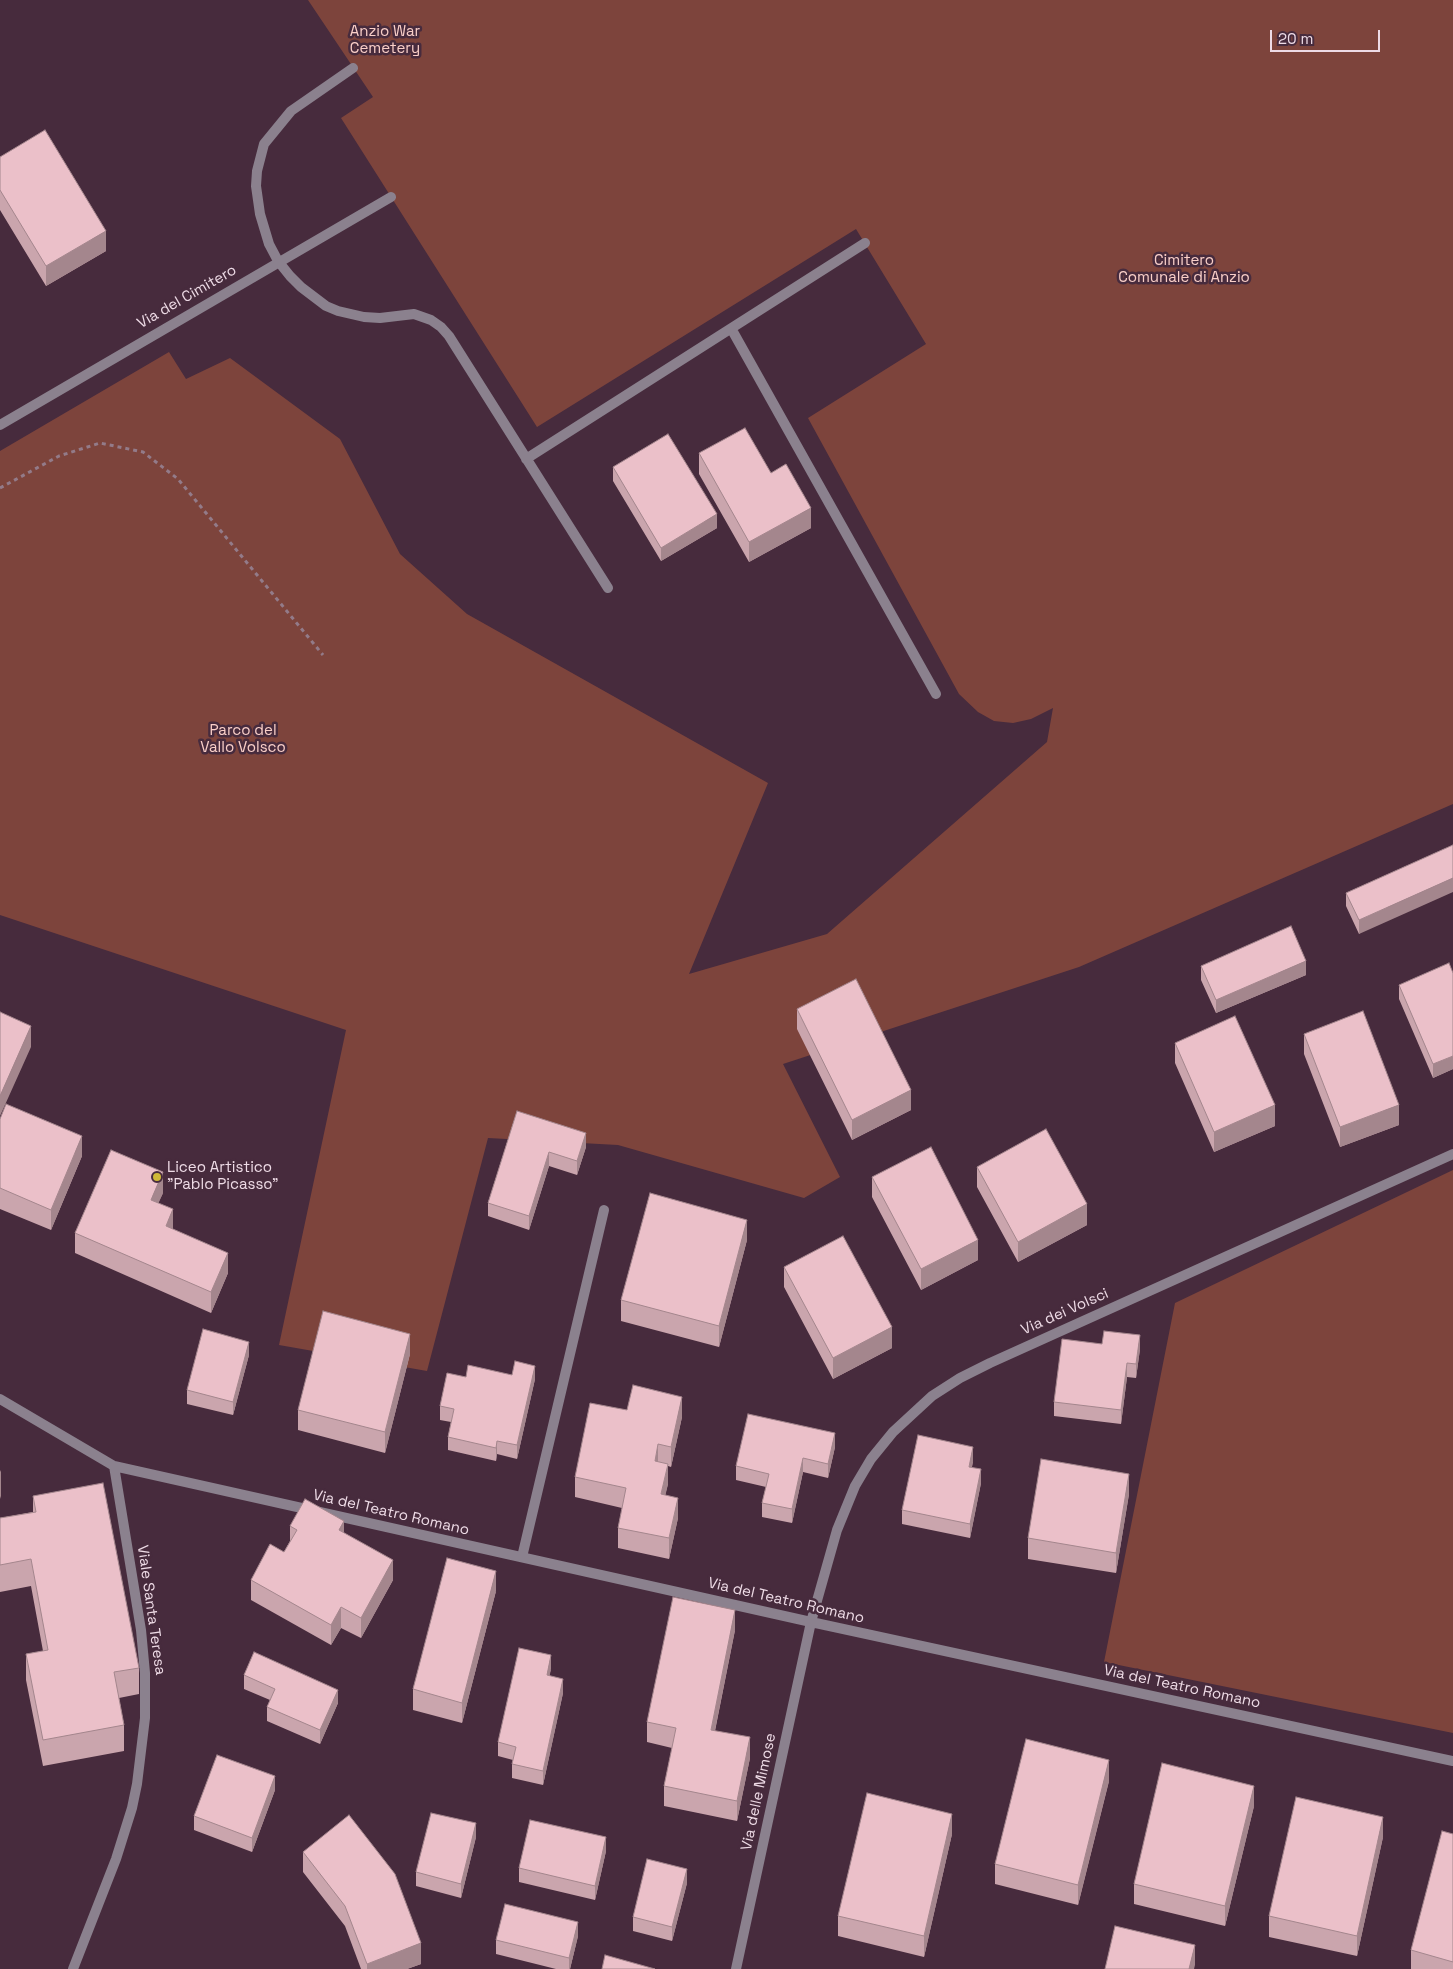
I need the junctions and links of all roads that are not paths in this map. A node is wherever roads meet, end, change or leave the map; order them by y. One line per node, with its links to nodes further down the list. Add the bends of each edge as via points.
1 (353, 68): 4 (street, via 291,111 264,144 257,171 257,199 266,236)
2 (391, 197): 4 (street, Via del Cimitero)
3 (865, 244): 5 (street)
4 (278, 261): 6 (street, Via del Cimitero); 7 (street, via 301,287 338,311 380,318 414,314 441,327)
5 (732, 330): 7 (street); 9 (street)
6 (0, 424)
7 (526, 459): 8 (street)
8 (608, 588)
9 (936, 694)
10 (1453, 1154): 15 (street, Via dei Volsci, via 990,1363 932,1396 888,1438 855,1486 837,1530)
11 (604, 1210): 14 (street)
12 (0, 1399): 13 (street)
13 (114, 1466): 14 (street, Via del Teatro Romano); 17 (street, Viale Santa Teresa, via 141,1630 145,1718 130,1815)
14 (522, 1557): 15 (street, Via del Teatro Romano)
15 (811, 1622): 16 (street, Via del Teatro Romano); 18 (street, Via delle Mimose)
16 (1453, 1761)
17 (73, 1969)
18 (736, 1969)

